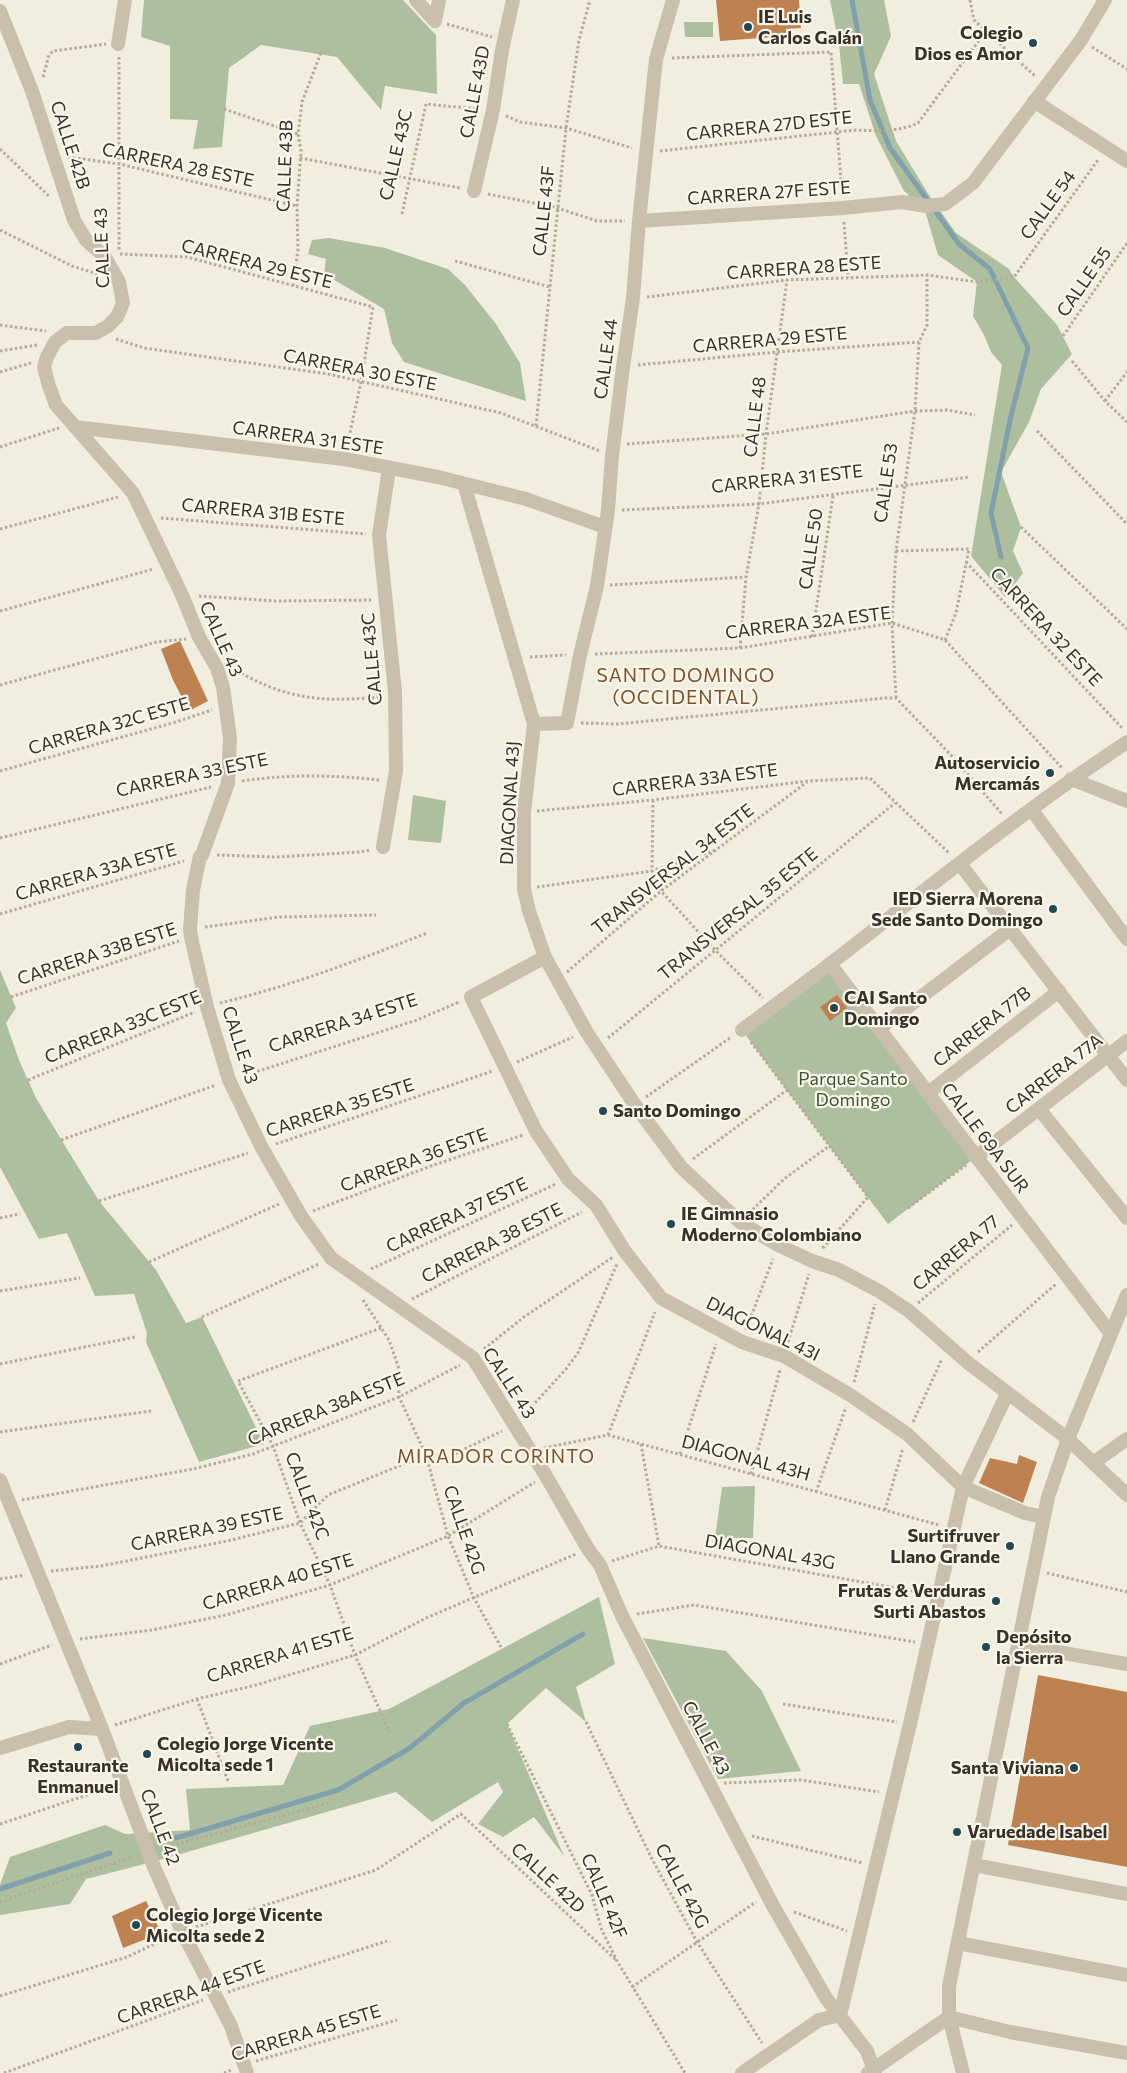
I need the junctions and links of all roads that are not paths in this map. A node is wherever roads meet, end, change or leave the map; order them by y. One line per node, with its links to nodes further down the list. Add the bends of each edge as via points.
1 (125, 0): 8 (street)
2 (416, 0): 3 (street, via 435,21)
3 (439, 0)
4 (513, 0): 11 (street, CALLE 43D)
5 (673, 0): 12 (street, CALLE 44, via 656,59)
6 (1105, 0): 9 (street, via 1081,40)
7 (0, 11): 13 (street, CALLE 42B, via 32,91 74,220 86,240 105,257)
8 (118, 44)
9 (1034, 101): 10 (street); 12 (street, CARRERA 27F ESTE, via 973,183 946,204 926,206 902,202)
10 (1127, 162)
11 (474, 191)
12 (639, 220): 17 (street, CALLE 44, via 633,298)
13 (118, 282): 14 (street, CALLE 43, via 123,303 117,317 96,333 67,333 55,342 44,367 56,405)
14 (75, 426): 15 (street, CARRERA 31 ESTE, via 344,459); 57 (street, CALLE 43, via 133,493 199,638 217,668 223,687 230,738 228,783 201,856 193,890 190,933 207,1007 229,1080 262,1148 301,1216 331,1258 474,1358 600,1565 622,1616 734,1832 826,1998)
15 (389, 469): 16 (street, CARRERA 31 ESTE); 23 (street, CALLE 43C, via 379,535 395,692 396,771)
16 (464, 484): 17 (street, CARRERA 31 ESTE, via 526,499); 18 (street, DIAGONAL 43J)
17 (605, 527): 18 (street, CALLE 44, via 597,586 567,723)
18 (534, 724): 27 (street, DIAGONAL 43J, via 524,812 524,889)
19 (1127, 742): 20 (street)
20 (1071, 779): 21 (street); 22 (street)
21 (1127, 801)
22 (1031, 809): 24 (street); 26 (street)
23 (383, 847)
24 (960, 864): 25 (street); 28 (street)
25 (1010, 929): 29 (street); 30 (street)
26 (1126, 936)
27 (545, 957): 41 (street, DIAGONAL 43J, via 586,1031 681,1167 740,1222 778,1245 840,1270 909,1311); 46 (street, DIAGONAL 43I, via 471,997 536,1131 568,1179 596,1205 624,1250 661,1298 720,1332 784,1356 850,1395 907,1434)
28 (830, 964): 30 (street, CALLE 69A SUR); 31 (street)
29 (1059, 991): 33 (street); 35 (street, CARRERA 77B)
30 (879, 1029): 35 (street, CALLE 69A SUR)
31 (742, 1030)
32 (1127, 1041): 33 (street, CARRERA 77A)
33 (1108, 1056): 34 (street); 36 (street, CARRERA 77A)
34 (1127, 1080)
35 (928, 1093): 37 (street, CALLE 69A SUR)
36 (1038, 1109): 37 (street, CARRERA 77A); 38 (street)
37 (976, 1157): 40 (street, CALLE 69A SUR)
38 (1127, 1218)
39 (1127, 1296): 40 (street)
40 (1111, 1334): 42 (street)
41 (1007, 1394): 42 (street, DIAGONAL 43J); 46 (street)
42 (1068, 1439): 44 (street, DIAGONAL 43J); 48 (street)
43 (1127, 1439): 44 (street)
44 (1093, 1463): 47 (street, DIAGONAL 43J)
45 (0, 1480): 51 (street, CALLE 42)
46 (963, 1488): 48 (street); 57 (street)
47 (1127, 1495)
48 (1043, 1517): 49 (street)
49 (1018, 1645): 50 (street); 53 (street)
50 (1127, 1664)
51 (102, 1729): 52 (street, via 70,1728); 60 (street, CALLE 42, via 148,1852 182,1931 230,2026)
52 (0, 1748)
53 (974, 1865): 54 (street); 55 (street)
54 (1127, 1894)
55 (958, 1943): 56 (street); 58 (street, via 950,1986)
56 (1127, 1975)
57 (840, 2016): 61 (street, CALLE 43, via 867,2051); 62 (street, via 819,2020)
58 (949, 2017): 59 (street, via 1010,2032); 61 (street); 63 (street)
59 (1127, 2053)
60 (245, 2069)
61 (872, 2072)
62 (742, 2073)
63 (963, 2073)

